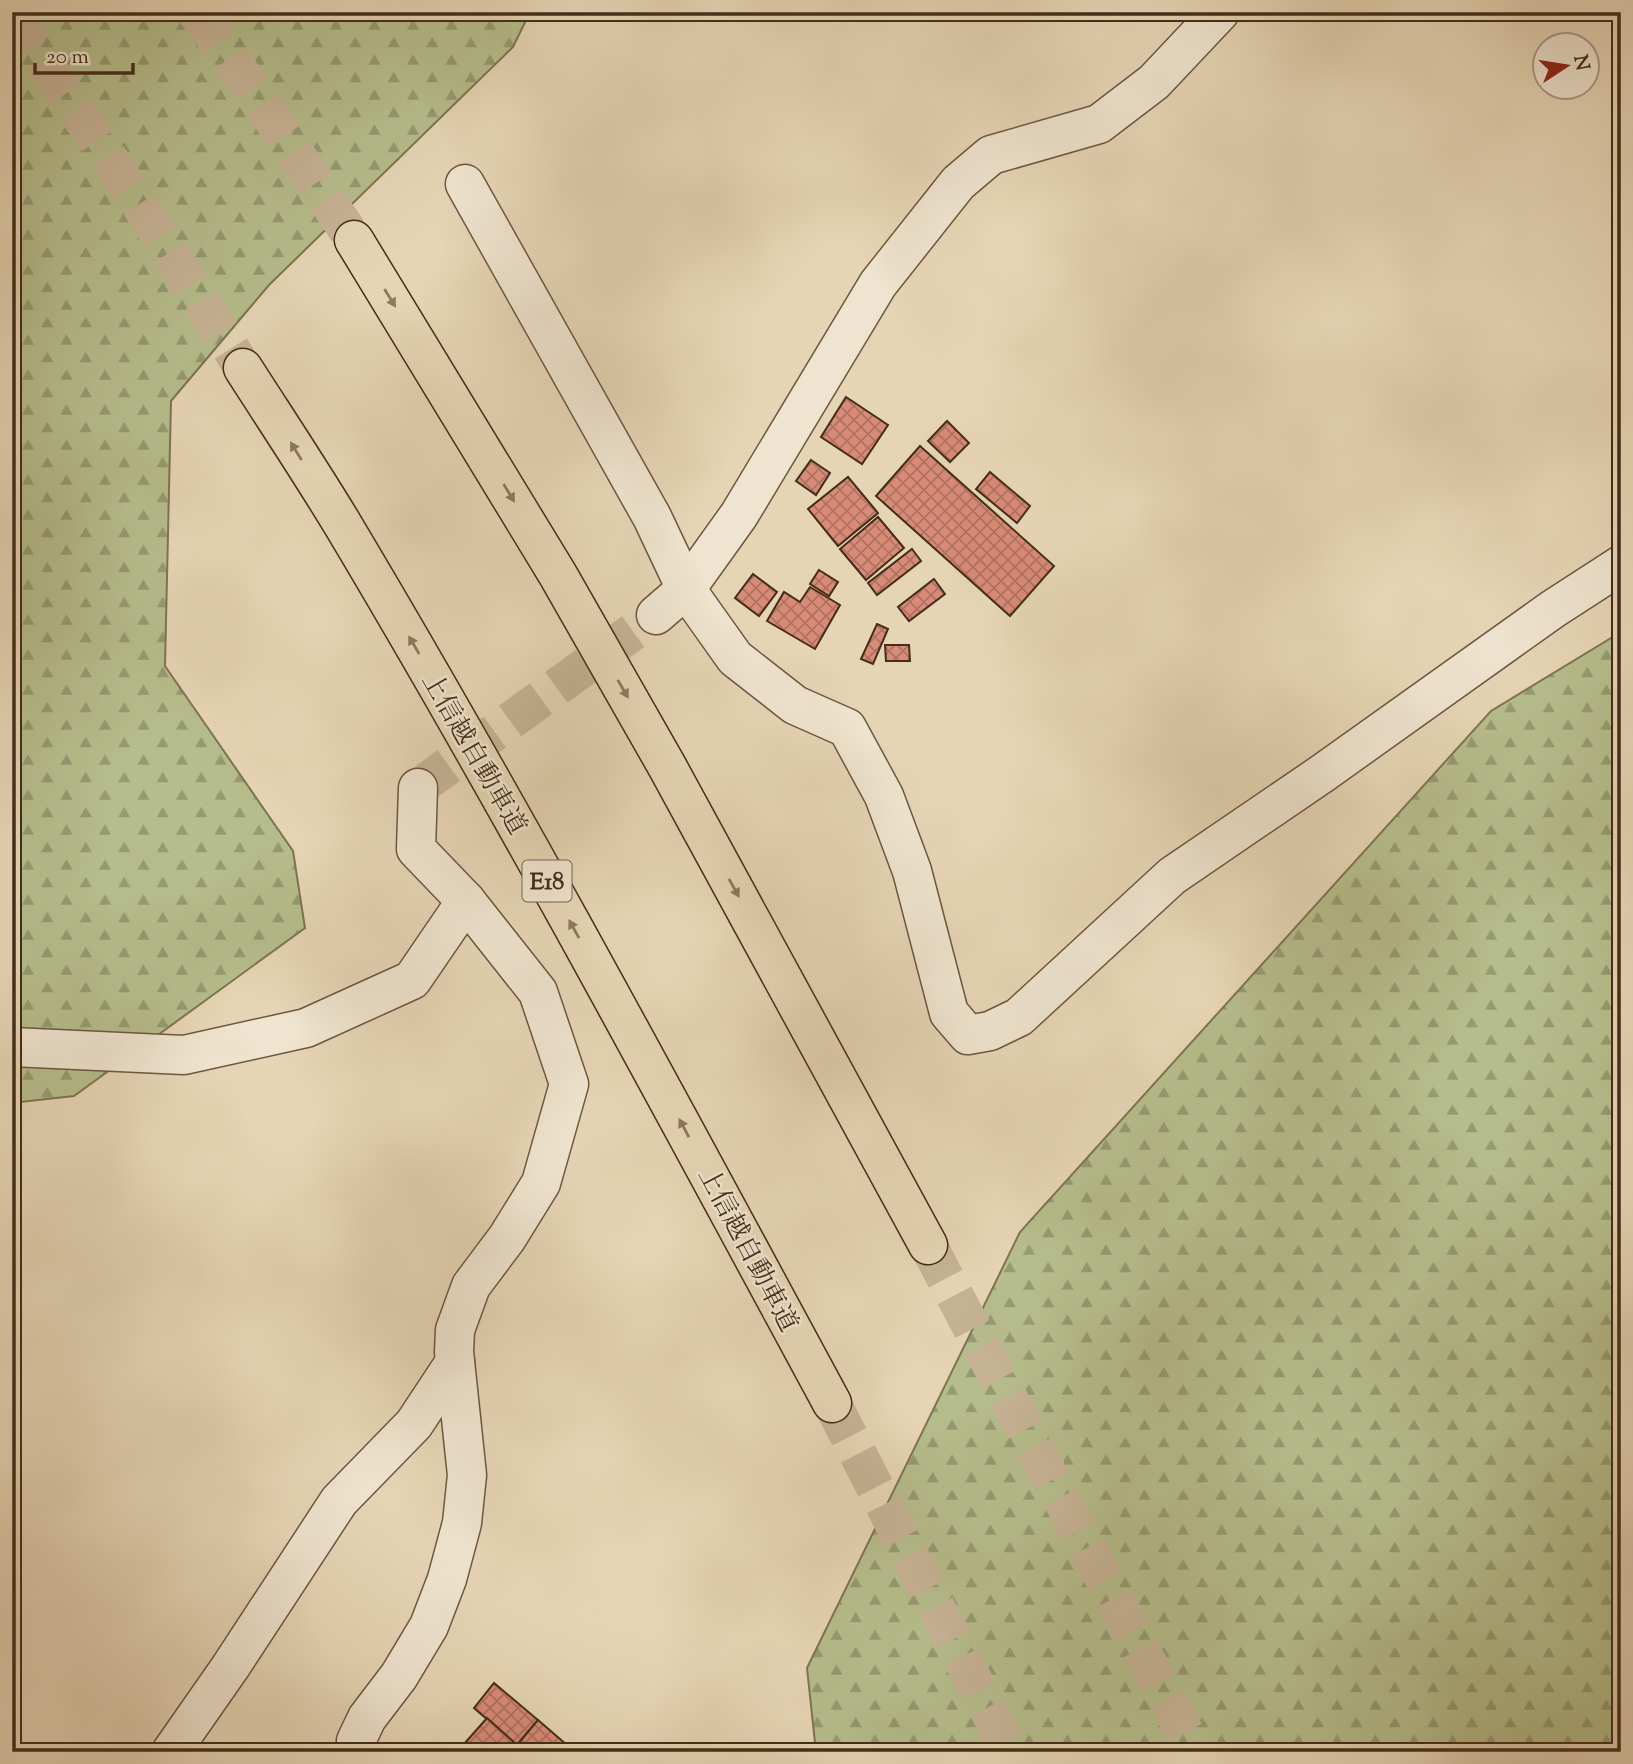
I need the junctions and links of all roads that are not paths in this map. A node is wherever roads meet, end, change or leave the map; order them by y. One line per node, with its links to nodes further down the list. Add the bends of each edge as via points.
1 (1220, 12): 6 (street, via 1154,82 1099,124 991,155 958,183 878,284 739,515)
2 (465, 184): 6 (street, via 652,517)
3 (354, 240): 11 (highway, one-way to 11, via 593,635)
4 (243, 369): 13 (highway, 上信越自動車道 / E18, one-way to 4, via 440,691 341,522)
5 (1621, 565): 6 (street, via 1172,876 1019,1017 990,1031 968,1035 949,1013 912,871 884,796 847,728 795,705 735,658)
6 (686, 589): 7 (street)
7 (656, 615)
8 (418, 788): 9 (street, via 416,849)
9 (466, 901): 10 (street, via 412,980 306,1028 184,1055); 12 (street, via 538,992 569,1084 541,1183 471,1286 455,1330)
10 (12, 1047)
11 (928, 1245)
12 (455, 1363): 14 (street, via 414,1424 340,1501); 15 (street, via 467,1475 447,1580 429,1626 367,1718 356,1741)
13 (832, 1403)
14 (171, 1752)
15 (358, 1752)

